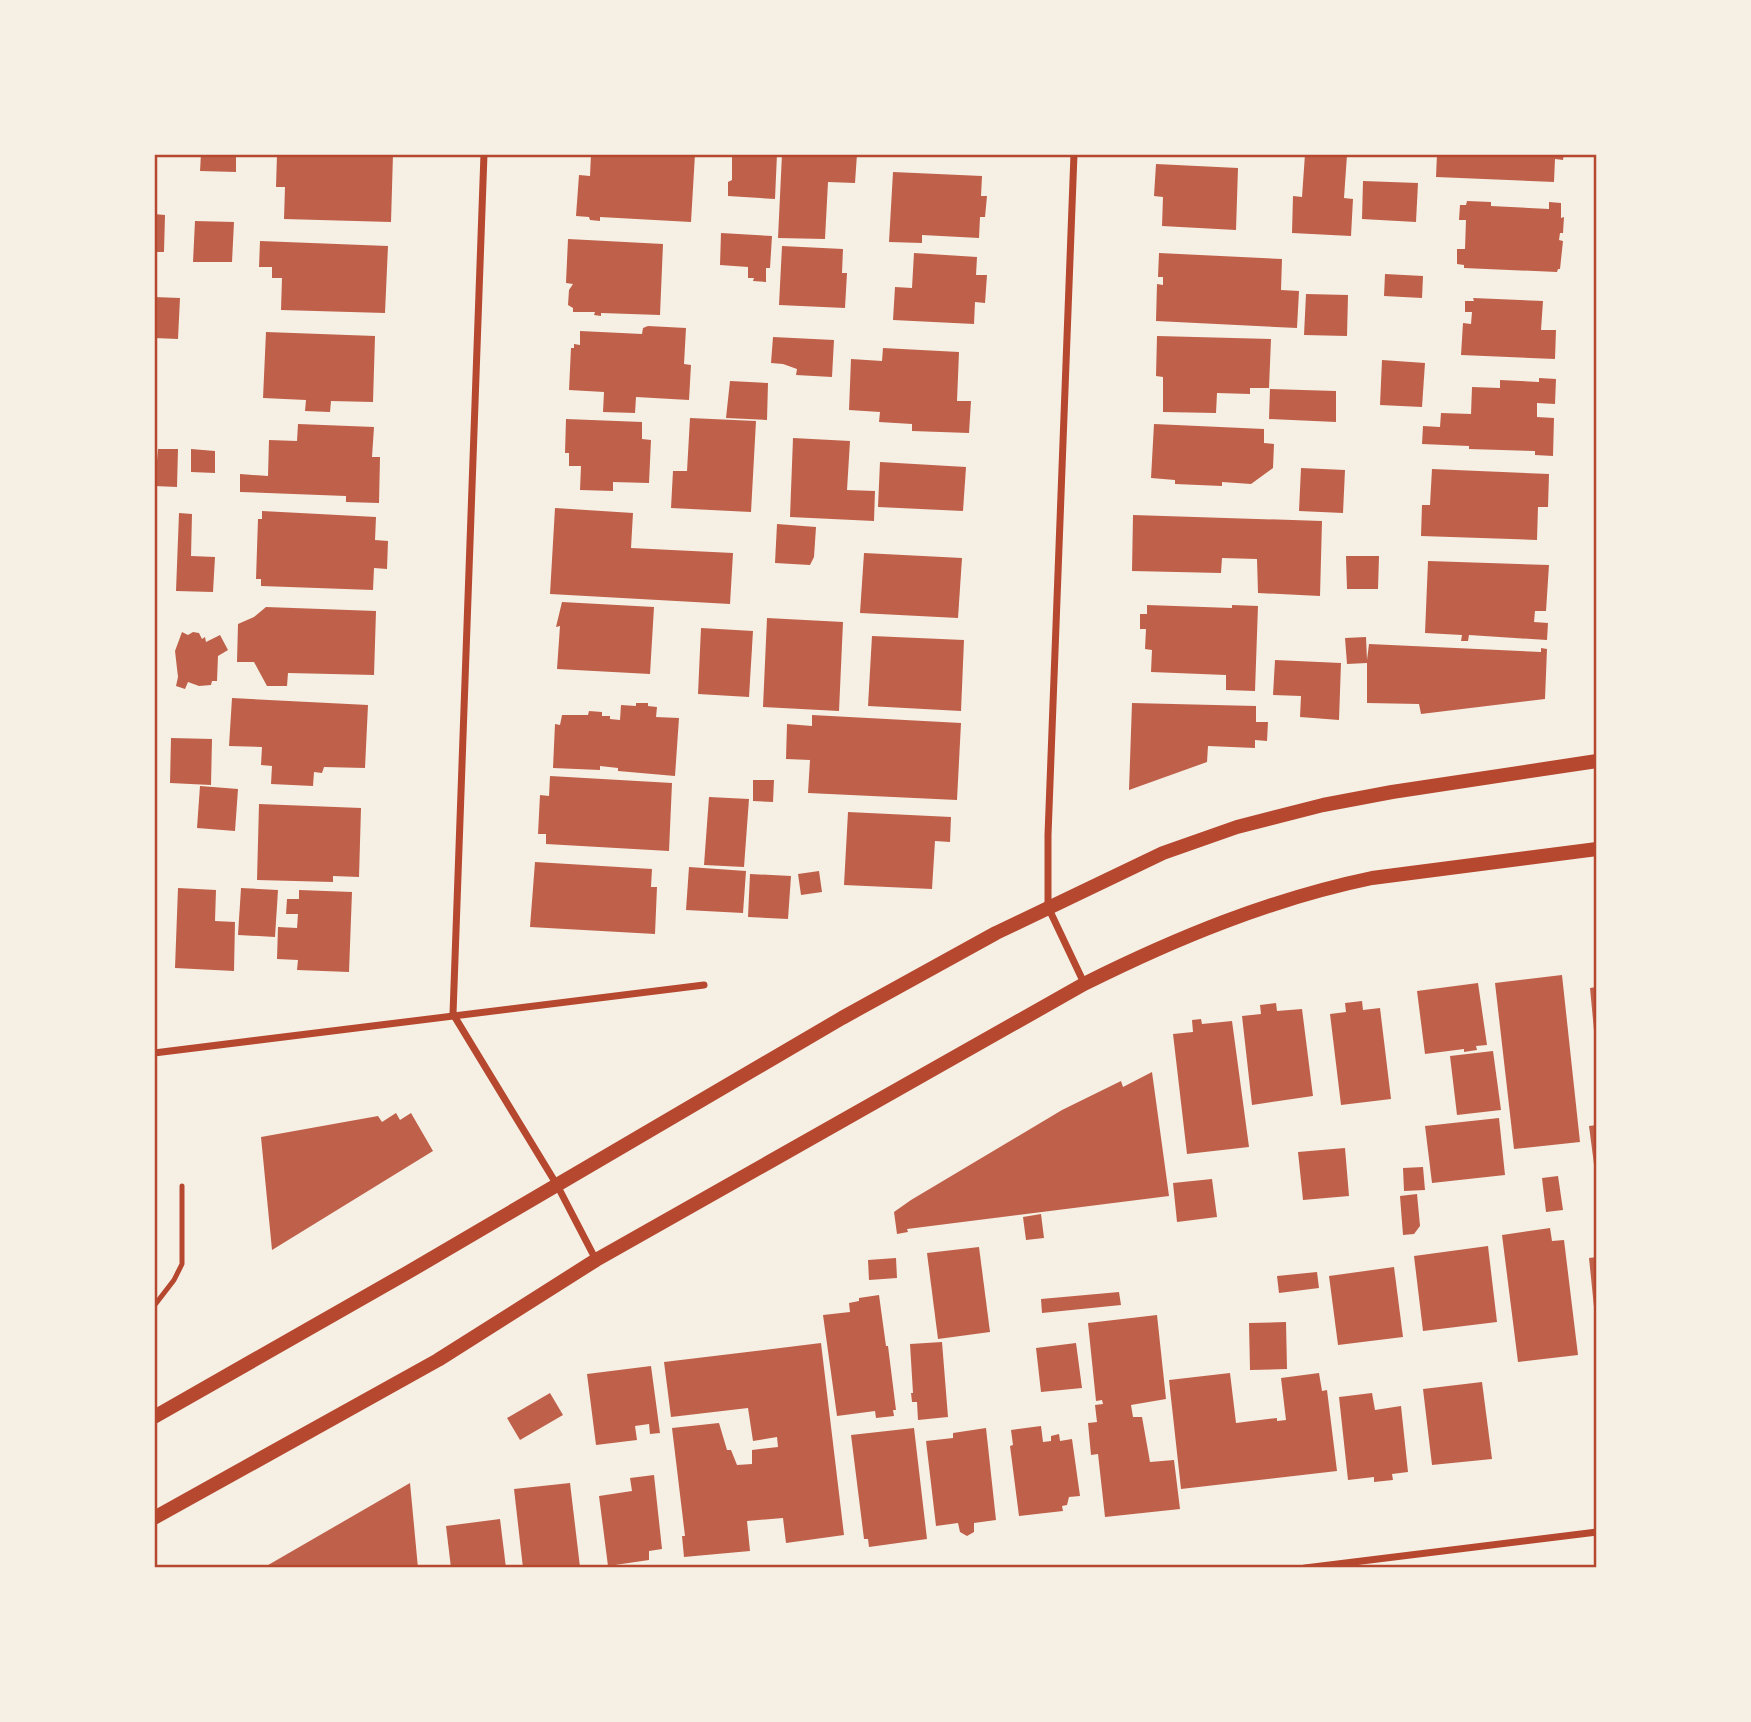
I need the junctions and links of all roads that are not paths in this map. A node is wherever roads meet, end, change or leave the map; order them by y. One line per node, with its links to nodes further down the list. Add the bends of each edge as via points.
1 (484, 154): 8 (street)
2 (1074, 154): 5 (street)
3 (1597, 761): 5 (main road, via 1392,792 1237,827 1163,853)
4 (1597, 849): 6 (main road, via 1342,884 1252,910)
5 (1048, 906): 6 (street); 10 (main road, via 842,1018)
6 (1084, 984): 12 (main road)
7 (704, 985): 8 (street)
8 (453, 1014): 9 (street); 10 (street)
9 (154, 1053)
10 (557, 1185): 12 (street); 14 (main road)
11 (182, 1186): 13 (lane, via 182,1264)
12 (596, 1260): 15 (main road, via 438,1360)
13 (154, 1306)
14 (154, 1417)
15 (154, 1518)
16 (1597, 1532): 17 (street)
17 (1305, 1568)

